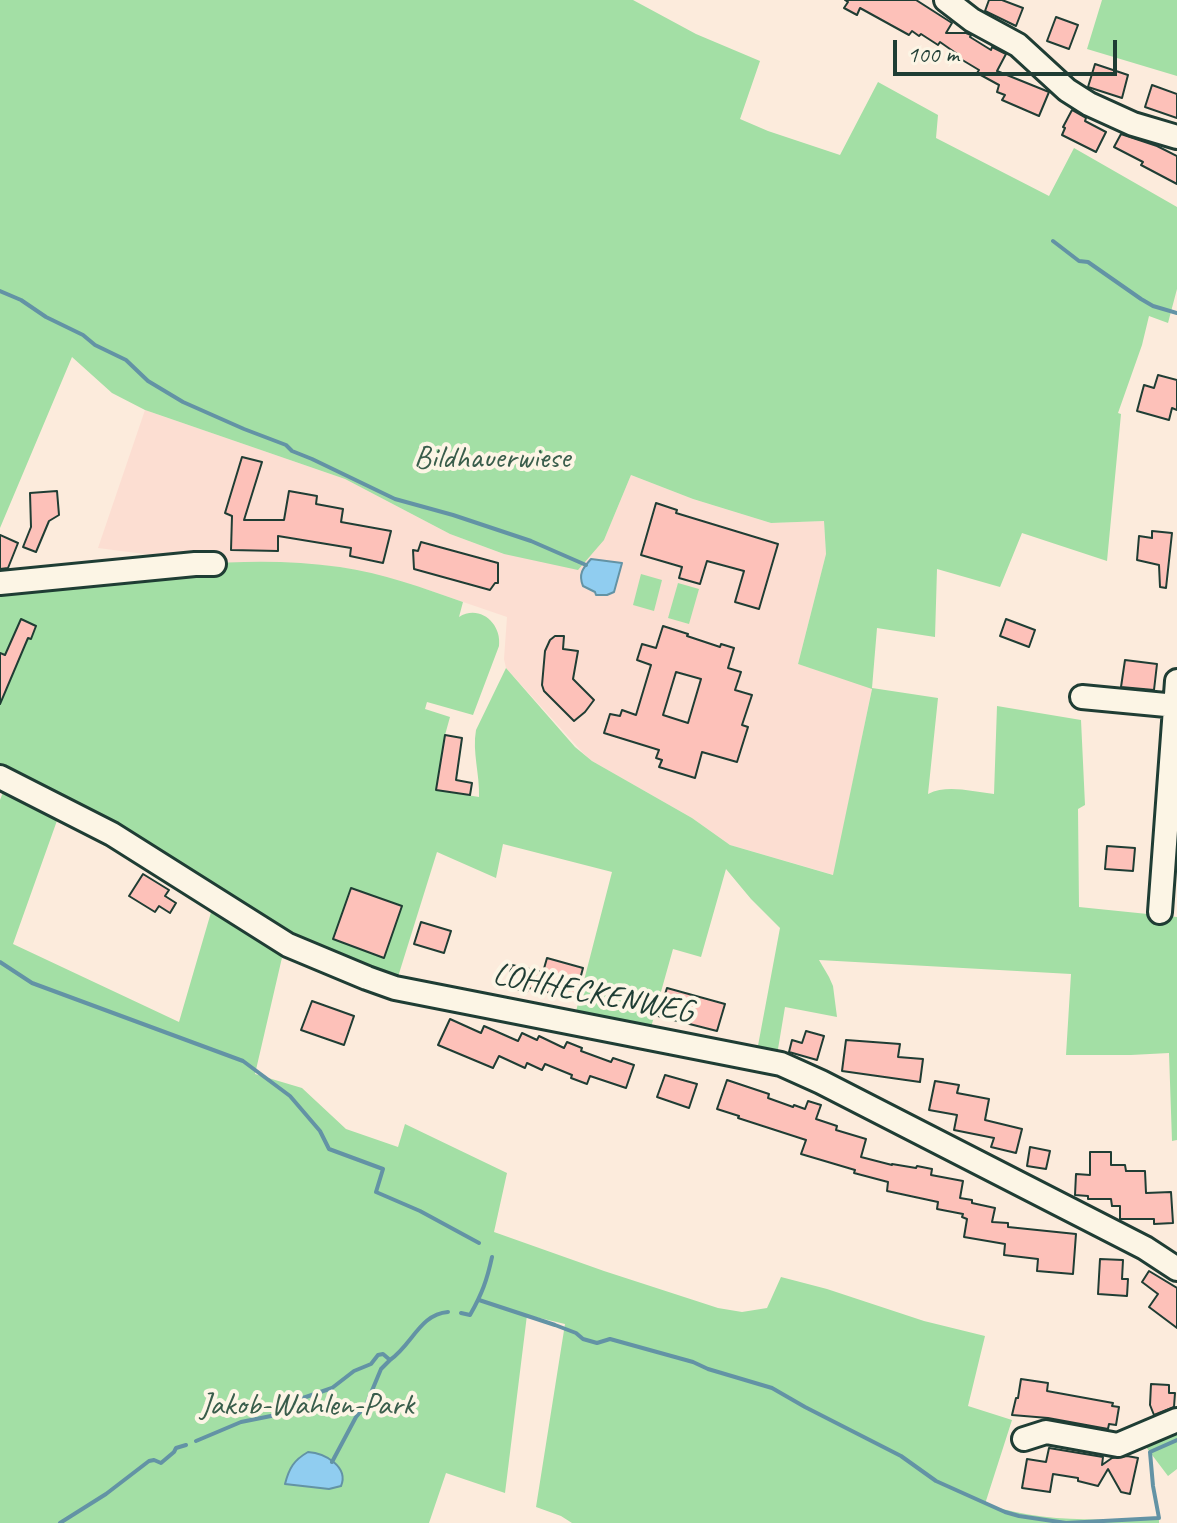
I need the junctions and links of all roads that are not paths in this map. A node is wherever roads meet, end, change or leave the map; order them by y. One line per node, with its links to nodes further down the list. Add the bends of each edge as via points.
1 (946, 0): 2 (street, via 1018,45 1089,104)
2 (1177, 137)
3 (214, 564): 4 (street)
4 (0, 583)
5 (1177, 681): 7 (street)
6 (1082, 697): 7 (street)
7 (1176, 706): 9 (street)
8 (0, 777): 10 (street, LOHHECKENWEG, via 121,839 311,956 395,988 781,1064 1066,1207)
9 (1160, 912)
10 (1177, 1269)
11 (1177, 1420): 12 (street, via 1118,1445 1046,1432)
12 (1024, 1439)

